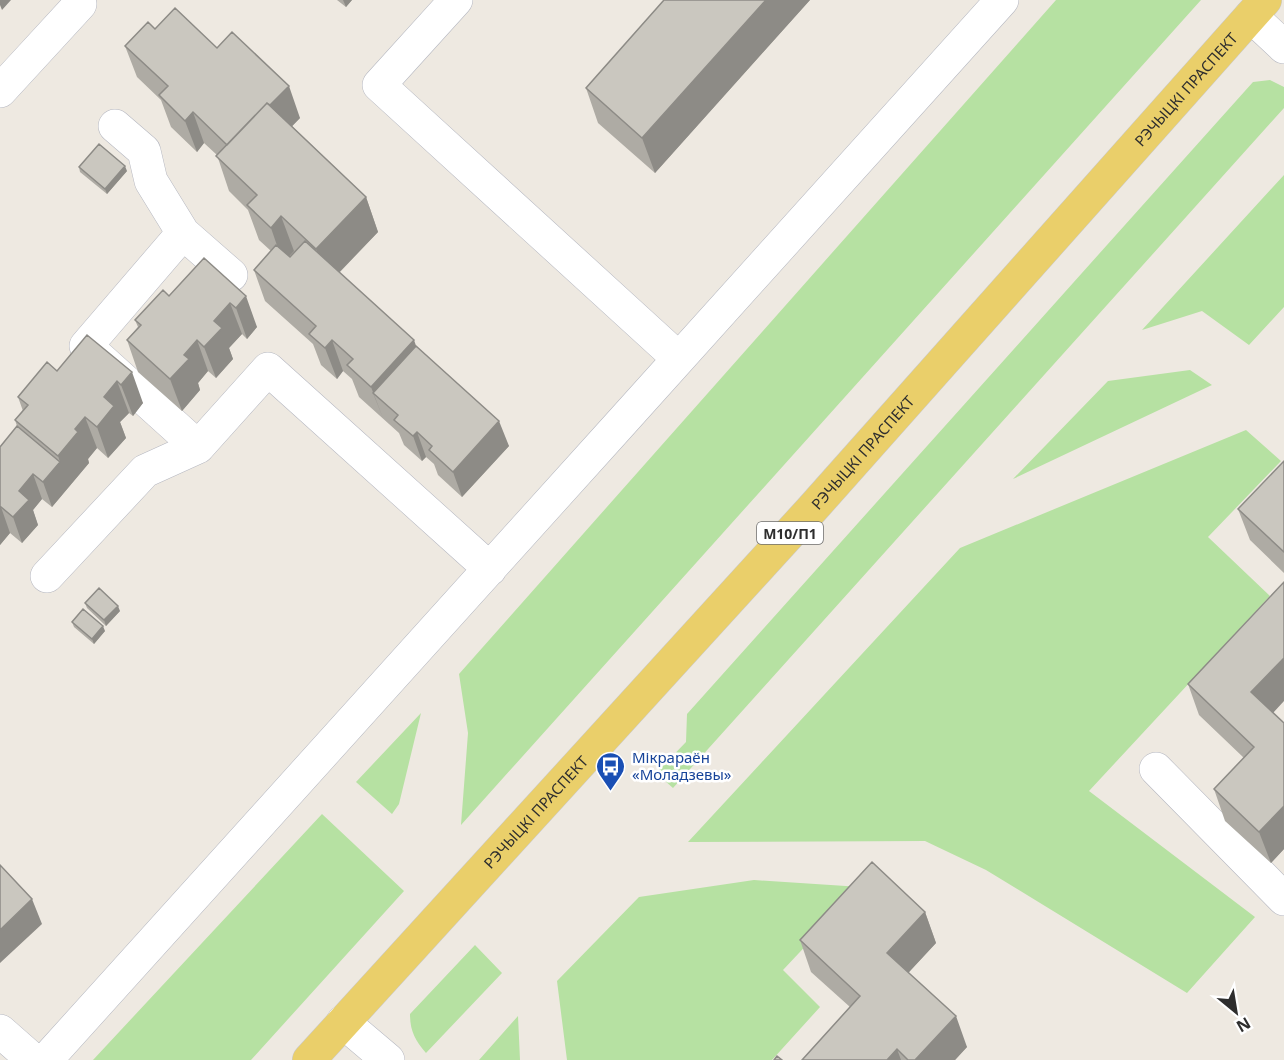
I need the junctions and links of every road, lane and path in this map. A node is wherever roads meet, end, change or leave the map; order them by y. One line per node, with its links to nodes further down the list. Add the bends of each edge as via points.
1 (456, 0): 10 (lane, via 379,85)
2 (1002, 0): 10 (lane)
3 (80, 4): 6 (lane)
4 (1258, 8): 5 (lane); 16 (main road, РЭЧЫЦКІ ПРАСПЕКТ / М10/П1, via 812,509)
5 (1284, 47)
6 (0, 91)
7 (115, 126): 8 (lane, via 144,151 151,181)
8 (183, 233): 9 (lane); 11 (lane, via 86,346)
9 (231, 276)
10 (678, 358): 12 (lane)
11 (198, 447): 12 (lane, via 268,369); 13 (lane, via 146,471)
12 (490, 569): 19 (lane)
13 (47, 576)
14 (1155, 769): 15 (lane)
15 (1284, 899)
16 (343, 1022): 20 (main road, РЭЧЫЦКІ ПРАСПЕКТ / М10/П1); 21 (lane)
17 (0, 1031): 18 (lane)
18 (33, 1060)
19 (46, 1060)
20 (309, 1060)
21 (388, 1060)

